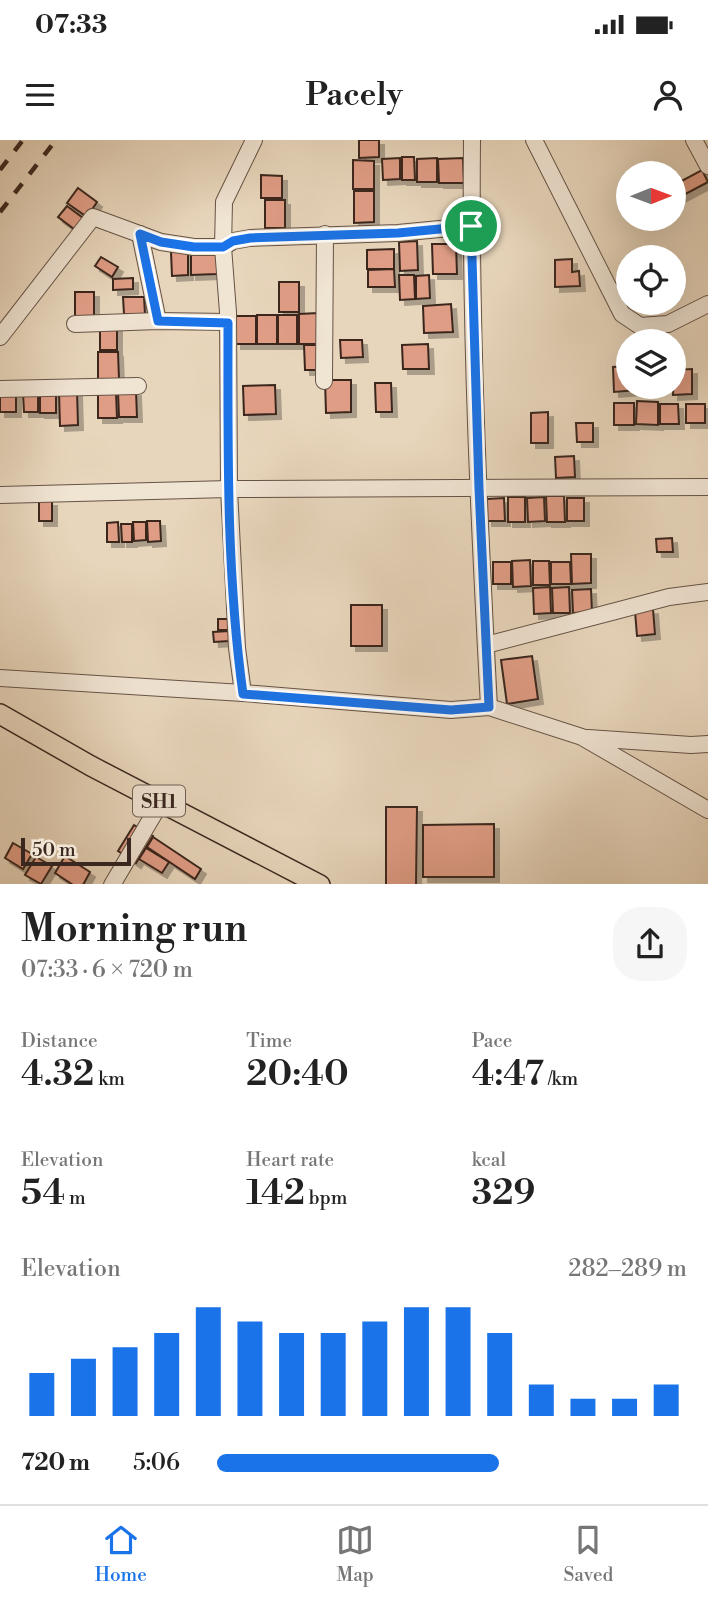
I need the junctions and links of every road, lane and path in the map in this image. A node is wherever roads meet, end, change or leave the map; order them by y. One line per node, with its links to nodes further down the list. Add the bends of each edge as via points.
1 (254, 140): 9 (street, via 224,202)
2 (472, 140): 6 (street)
3 (534, 140): 10 (street, via 622,314 640,326 668,324)
4 (695, 140): 5 (street)
5 (708, 166)
6 (471, 226): 8 (street); 19 (street)
7 (140, 234): 9 (street, via 177,245); 11 (street); 14 (street, via 93,217)
8 (325, 234): 9 (street, via 250,238); 15 (street)
9 (223, 247): 12 (street)
10 (708, 304)
11 (158, 321): 12 (street); 13 (street)
12 (228, 323): 20 (street)
13 (75, 324)
14 (0, 337)
15 (324, 381)
16 (138, 386): 17 (street)
17 (0, 389)
18 (708, 487): 19 (street)
19 (479, 488): 20 (street); 23 (street)
20 (229, 489): 21 (street); 25 (street)
21 (0, 495)
22 (708, 592): 23 (street, via 669,597)
23 (486, 645): 26 (street)
24 (0, 678): 25 (street)
25 (243, 694): 26 (street, via 451,710)
26 (489, 707): 28 (street)
27 (0, 714): 30 (main road, SH1)
28 (582, 737): 29 (street); 31 (street)
29 (708, 744)
30 (161, 802): 32 (street); 33 (main road, SH1)
31 (708, 810)
32 (112, 884)
33 (320, 884)

